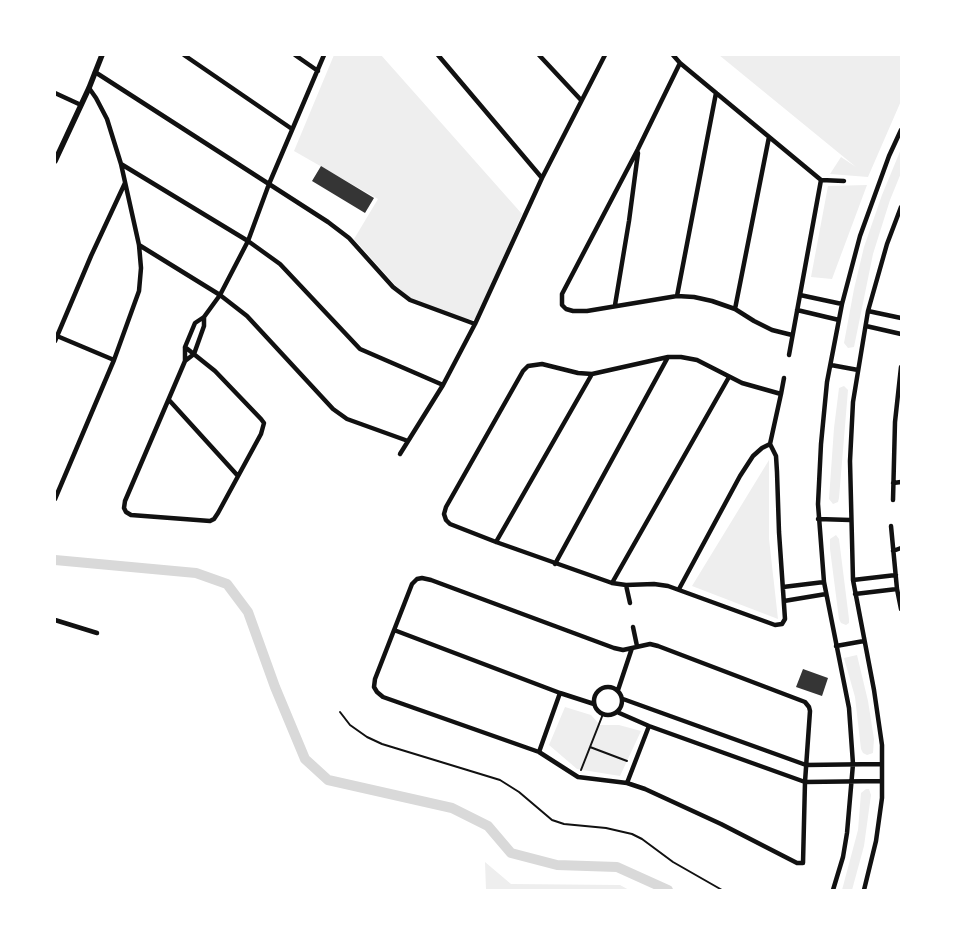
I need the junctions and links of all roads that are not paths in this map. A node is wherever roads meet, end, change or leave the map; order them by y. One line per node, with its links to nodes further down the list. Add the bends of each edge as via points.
1 (102, 55): 11 (street)
2 (184, 55): 17 (street)
3 (295, 55): 10 (street)
4 (324, 55): 10 (street)
5 (438, 55): 23 (street)
6 (539, 55): 15 (street)
7 (605, 55): 15 (street)
8 (673, 55): 9 (street)
9 (680, 64): 14 (street); 20 (street)
10 (318, 71): 17 (street)
11 (96, 72): 12 (street); 27 (street)
12 (89, 88): 16 (street); 22 (street, via 107,119)
13 (55, 93): 16 (street)
14 (716, 93): 19 (street); 33 (street)
15 (581, 100): 23 (street)
16 (81, 105): 21 (street)
17 (292, 129): 27 (street)
18 (901, 130): 34 (street, via 860,236)
19 (768, 137): 24 (street); 36 (street)
20 (638, 150): 35 (street); 35 (street, via 561,299 566,309 574,311)
21 (55, 160)
22 (121, 164): 26 (street); 29 (street)
23 (542, 178): 42 (street)
24 (821, 180): 25 (street); 32 (street)
25 (844, 181)
26 (125, 183): 30 (street); 46 (street)
27 (269, 184): 29 (street); 42 (street, via 349,238 410,300)
28 (901, 207): 38 (street)
29 (248, 241): 31 (street); 59 (street, via 280,264 360,349)
30 (139, 245): 31 (street); 51 (street, via 139,291)
31 (220, 295): 39 (street); 62 (street, via 247,316 333,409 347,419)
32 (800, 295): 34 (street); 37 (street)
33 (677, 296): 35 (street); 36 (street, via 712,301)
34 (842, 304): 41 (street)
35 (616, 306)
36 (735, 309): 45 (street, via 772,330)
37 (797, 310): 41 (street); 45 (street)
38 (868, 311): 40 (street); 43 (street)
39 (204, 317): 47 (street, via 196,323); 48 (street)
40 (901, 318)
41 (840, 320): 53 (street)
42 (475, 324): 59 (street)
43 (866, 326): 44 (street); 55 (street)
44 (901, 334)
45 (792, 335): 49 (street)
46 (56, 338): 51 (street)
47 (185, 347): 48 (street); 52 (street)
48 (194, 354): 52 (street); 65 (street, via 215,371 264,423 262,434)
49 (789, 355)
50 (668, 357): 56 (street); 57 (street, via 697,360); 76 (street)
51 (114, 360): 68 (street)
52 (184, 361): 61 (street)
53 (831, 365): 55 (street); 70 (street, via 821,444)
54 (901, 367): 67 (street)
55 (858, 370): 71 (street, via 853,402)
56 (592, 374): 73 (street); 73 (street, via 535,364 528,366 518,380 444,514 450,524)
57 (729, 377): 60 (street); 80 (street)
58 (784, 378): 60 (street)
59 (443, 385): 62 (street)
60 (781, 394): 63 (street)
61 (169, 400): 65 (street); 65 (street, via 125,501 126,512 142,517 210,521 218,513)
62 (408, 441): 64 (street)
63 (770, 444): 82 (street, via 776,456); 84 (street, via 753,456 740,476)
64 (400, 454)
65 (238, 476)
66 (901, 482): 67 (street)
67 (893, 483): 69 (street)
68 (56, 495)
69 (893, 500)
70 (818, 519): 71 (street); 79 (street)
71 (850, 520): 78 (street)
72 (891, 526): 75 (street)
73 (496, 542): 76 (street)
74 (901, 548): 75 (street)
75 (893, 551): 77 (street)
76 (555, 564): 80 (street)
77 (896, 575): 78 (street); 83 (street)
78 (853, 580): 86 (street)
79 (824, 582): 82 (street); 85 (street)
80 (612, 583): 81 (street)
81 (626, 585): 84 (street, via 654,584); 88 (street)
82 (783, 587): 87 (street)
83 (897, 588): 86 (street); 89 (street)
84 (679, 589): 87 (street, via 776,625 785,619)
85 (826, 594): 87 (street); 96 (street)
86 (855, 594): 94 (street)
87 (784, 600)
88 (630, 603)
89 (901, 609)
90 (55, 620): 93 (street)
91 (633, 627): 95 (street)
92 (394, 630): 97 (street, via 412,584 422,578 614,648); 99 (street); 104 (street, via 375,679 377,692 383,697)
93 (97, 633)
94 (864, 640): 96 (street); 106 (street, via 882,745)
95 (637, 646): 97 (street); 107 (street, via 658,646 805,702 810,712)
96 (836, 646): 105 (street, via 849,708)
97 (632, 648): 98 (street)
98 (618, 690): 100 (street); 101 (street, via 609,686 601,688 595,695)
99 (560, 693): 101 (street); 104 (street)
100 (623, 699): 102 (street); 107 (street)
101 (594, 704): 102 (street, via 603,714)
102 (617, 712): 103 (street)
103 (649, 726): 110 (street); 111 (street)
104 (538, 752): 111 (street, via 578,777)
105 (853, 764): 106 (street); 107 (street); 108 (street)
106 (882, 764): 109 (street)
107 (806, 765): 110 (street)
108 (853, 781): 109 (street); 110 (street); 112 (street, via 848,833)
109 (882, 781): 113 (street, via 876,841)
110 (805, 782): 111 (street, via 802,864 675,802)
111 (627, 783)
112 (833, 890)
113 (864, 890)

